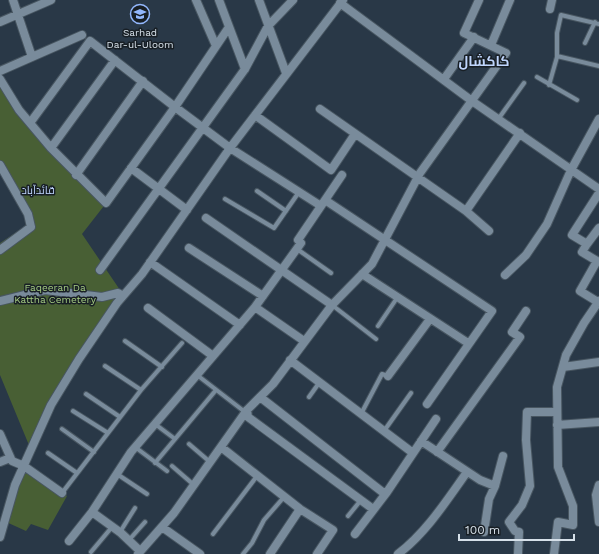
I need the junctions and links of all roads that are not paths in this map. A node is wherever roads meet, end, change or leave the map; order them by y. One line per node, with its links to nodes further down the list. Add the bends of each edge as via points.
1 (13, 0): 12 (street)
2 (52, 0): 12 (street)
3 (196, 0): 21 (street)
4 (219, 0): 16 (street)
5 (259, 0): 15 (street)
6 (293, 0): 15 (street)
7 (479, 0): 18 (street, via 464,33)
8 (510, 0): 20 (street)
9 (552, 0): 11 (street)
10 (342, 1): 28 (street); 31 (street)
11 (550, 9)
12 (17, 15): 13 (street); 23 (street)
13 (0, 22)
14 (597, 23): 19 (lane); 22 (lane, via 561,15 557,33)
15 (268, 26): 26 (street); 28 (street)
16 (229, 27): 21 (street); 26 (street)
17 (82, 35): 23 (street)
18 (474, 37): 20 (street); 31 (street)
19 (585, 43)
20 (490, 45): 36 (street, via 506,53)
21 (216, 46): 37 (street)
22 (557, 56): 25 (lane); 34 (lane)
23 (32, 57): 27 (street)
24 (115, 60): 32 (street); 42 (street, via 90,41); 46 (street)
25 (599, 66)
26 (245, 69): 43 (street)
27 (0, 71)
28 (286, 74): 39 (street)
29 (537, 77): 34 (lane)
30 (0, 79): 42 (street)
31 (444, 79): 36 (street)
32 (143, 82): 37 (street); 51 (street)
33 (524, 83): 40 (lane)
34 (549, 85): 35 (lane)
35 (577, 100)
36 (472, 101): 40 (street); 53 (street)
37 (175, 107): 43 (street); 49 (street)
38 (320, 110): 45 (street)
39 (255, 115): 45 (street, via 331,170); 47 (street)
40 (499, 118): 44 (street)
41 (599, 118): 50 (street)
42 (30, 124): 46 (street)
43 (204, 128): 47 (street); 54 (street)
44 (520, 133): 50 (street); 63 (street)
45 (355, 134): 53 (street)
46 (52, 148): 51 (street)
47 (230, 148): 57 (street); 61 (street)
48 (0, 165): 71 (street, via 31,222 31,227)
49 (131, 168): 51 (street, via 106,203); 54 (street)
50 (570, 170): 55 (street); 77 (street, via 547,224 526,255)
51 (76, 175)
52 (342, 175): 60 (street)
53 (418, 179): 63 (street); 67 (street)
54 (158, 189): 61 (street); 73 (street)
55 (599, 190)
56 (257, 192): 62 (lane)
57 (300, 192): 60 (street); 62 (lane)
58 (599, 193): 68 (street, via 572,235)
59 (225, 199): 62 (lane, via 274,228)
60 (323, 203): 67 (street); 70 (street, via 298,240 301,243)
61 (187, 210): 72 (street)
62 (286, 211)
63 (466, 211): 66 (street)
64 (206, 218): 74 (street)
65 (599, 228): 68 (street)
66 (489, 231)
67 (384, 241): 76 (street, via 372,264); 94 (street, via 492,311)
68 (588, 244): 83 (street, via 582,252 597,261 580,291)
69 (189, 248): 79 (street)
70 (297, 249): 74 (street); 75 (lane)
71 (0, 250)
72 (150, 262): 78 (street); 88 (street)
73 (100, 270)
74 (282, 270): 79 (street); 82 (street)
75 (331, 273)
76 (362, 274): 80 (street); 82 (street)
77 (505, 275)
78 (122, 296): 81 (street, via 118,293 102,297 45,290); 138 (street, via 51,405)
79 (263, 296): 84 (street)
80 (397, 298): 87 (street); 89 (lane)
81 (0, 301)
82 (332, 305): 90 (lane); 92 (street)
83 (597, 305): 100 (street, via 566,355)
84 (255, 307): 88 (street); 92 (street)
85 (148, 308): 95 (street)
86 (526, 311): 130 (street, via 512,332 520,337)
87 (430, 319): 94 (street); 102 (street)
88 (240, 325): 95 (street)
89 (378, 326)
90 (376, 339)
91 (125, 341): 99 (lane)
92 (304, 341): 96 (street)
93 (182, 343): 99 (lane)
94 (468, 343): 110 (street)
95 (213, 356): 101 (street)
96 (290, 360): 103 (street); 108 (street)
97 (599, 362): 100 (street)
98 (105, 366): 104 (lane)
99 (162, 367): 104 (lane)
100 (563, 367): 113 (street, via 557,387)
101 (197, 375): 105 (lane); 118 (street)
102 (388, 376): 114 (lane, via 382,374)
103 (319, 383): 109 (lane); 114 (street)
104 (141, 390): 115 (lane)
105 (216, 390): 112 (lane); 124 (lane)
106 (411, 393): 121 (lane)
107 (86, 394): 115 (lane)
108 (260, 397): 112 (street); 150 (street)
109 (309, 397)
110 (427, 404)
111 (74, 411): 122 (lane)
112 (246, 411): 128 (street); 152 (street, via 248,418)
113 (556, 412): 119 (street); 176 (street, via 527,412 526,440 530,486 522,505 510,522 519,532)
114 (361, 414): 121 (street)
115 (120, 417): 122 (lane)
116 (436, 419): 125 (street)
117 (599, 422): 119 (street)
118 (155, 424): 124 (lane); 127 (street)
119 (556, 425): 177 (street, via 558,467 573,506 573,525 558,522)
120 (62, 429): 129 (lane)
121 (384, 432): 132 (street)
122 (108, 433): 129 (lane)
123 (0, 434): 134 (street)
124 (175, 439): 137 (lane)
125 (421, 441): 130 (street); 132 (street)
126 (189, 444): 136 (lane)
127 (135, 447): 137 (lane); 143 (street)
128 (221, 447): 136 (street); 144 (street)
129 (94, 452): 142 (lane)
130 (437, 452): 141 (street)
131 (48, 453): 142 (lane)
132 (413, 454): 150 (street)
133 (503, 456): 147 (street)
134 (10, 458): 135 (street); 138 (street)
135 (0, 462)
136 (210, 462): 145 (street)
137 (156, 463): 140 (lane)
138 (24, 466): 148 (street); 166 (street, via 15,485)
139 (172, 466): 145 (lane)
140 (167, 471)
141 (467, 472): 147 (street); 175 (street, via 447,501)
142 (77, 473): 148 (lane)
143 (116, 474): 149 (lane); 156 (street)
144 (258, 476): 151 (street); 164 (lane)
145 (194, 485): 161 (street)
146 (599, 485): 159 (street, via 596,495)
147 (495, 486): 163 (street, via 488,499)
148 (62, 493)
149 (147, 494)
150 (385, 494): 155 (street)
151 (284, 497): 154 (street); 172 (lane, via 264,520)
152 (361, 500): 155 (street); 157 (lane)
153 (135, 508): 162 (lane)
154 (300, 509): 173 (street); 174 (street, via 333,530)
155 (374, 509): 165 (street)
156 (92, 512): 160 (street); 168 (street)
157 (348, 516)
158 (145, 522): 167 (lane)
159 (599, 522)
160 (112, 527): 162 (street); 169 (lane)
161 (162, 527): 170 (street); 171 (street)
162 (120, 532): 167 (street)
163 (484, 532)
164 (213, 534)
165 (354, 534)
166 (0, 537)
167 (129, 540): 170 (street)
168 (69, 541)
169 (91, 552)
170 (139, 553)
171 (200, 554)
172 (243, 554)
173 (270, 554)
174 (317, 554)
175 (398, 554)
176 (518, 554)
177 (554, 554)

